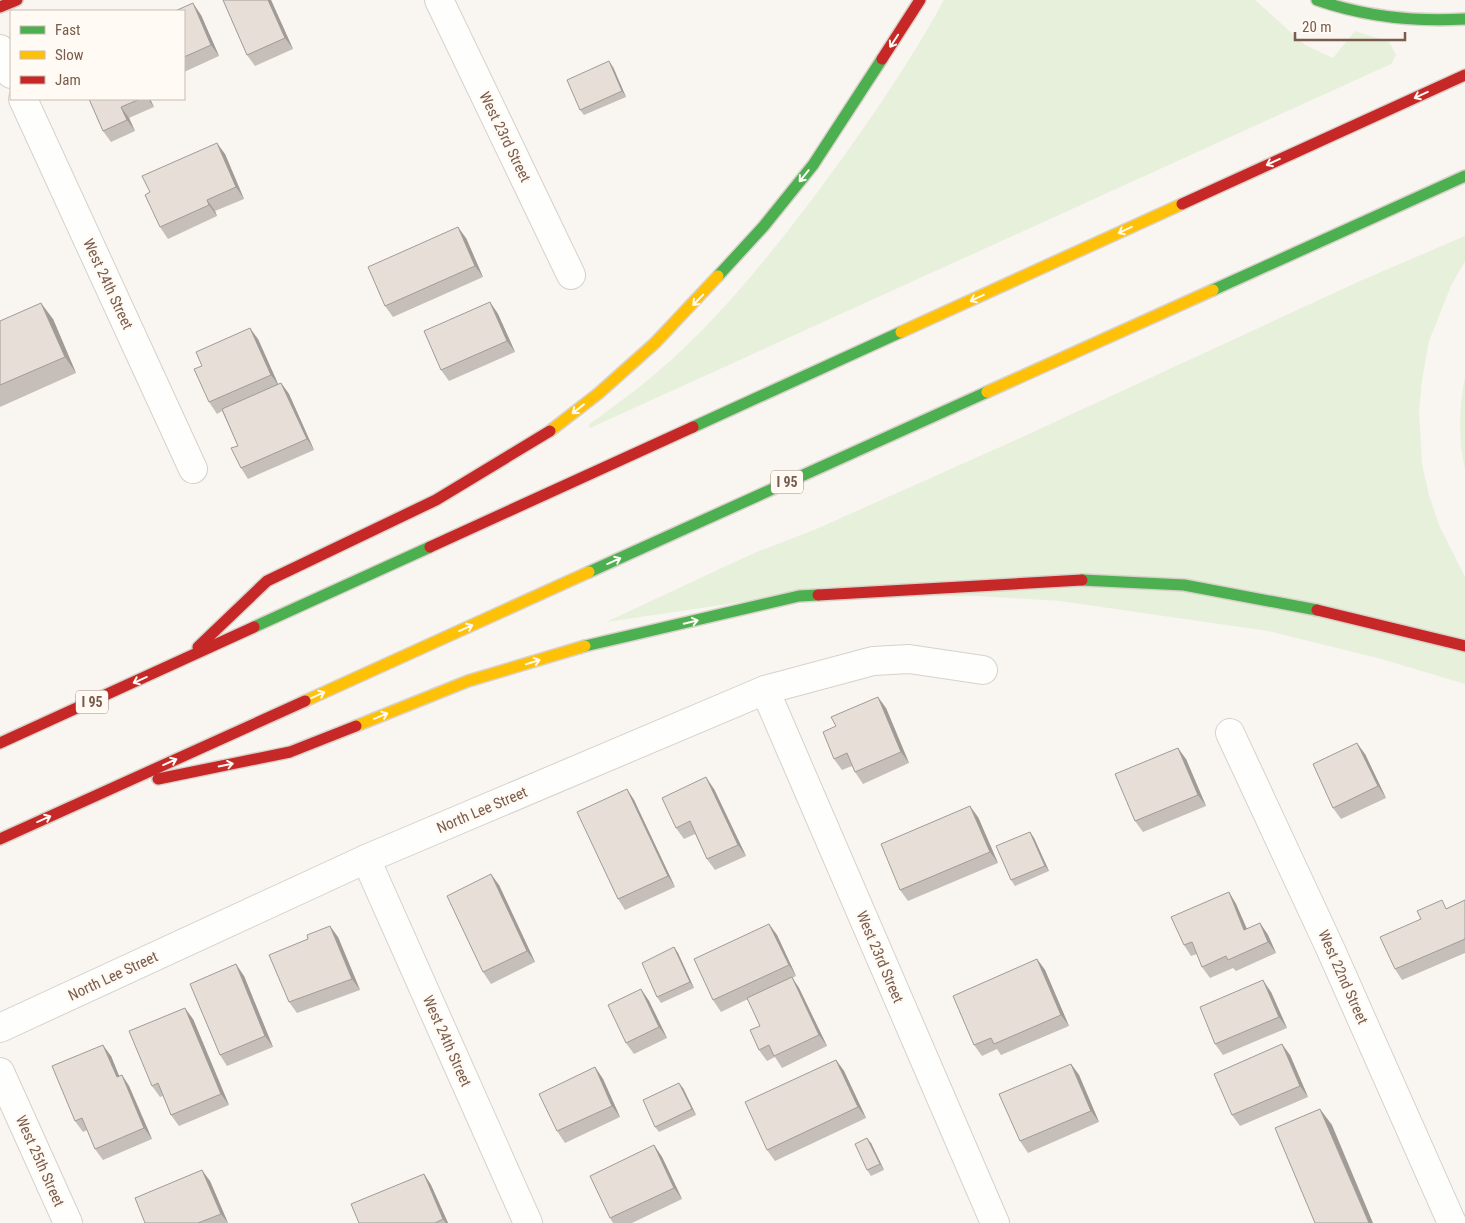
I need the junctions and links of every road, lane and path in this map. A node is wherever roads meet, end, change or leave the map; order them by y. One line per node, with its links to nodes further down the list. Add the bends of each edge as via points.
1 (17, 0): 5 (main road)
2 (439, 0): 12 (street, West 23rd Street)
3 (920, 0): 15 (main road, one-way to 15, via 813,166 757,234 656,344 540,439 436,500 267,580)
4 (1317, 0): 6 (main road, via 1382,18 1416,21)
5 (0, 7)
6 (1465, 19)
7 (0, 49): 8 (street)
8 (10, 72)
9 (1465, 74): 15 (main road, I 95, one-way to 15)
10 (23, 100): 13 (street, West 24th Street)
11 (1465, 176): 20 (main road, I 95, one-way to 11)
12 (571, 275)
13 (193, 469)
14 (1465, 646): 20 (main road, one-way to 14, via 290,752 468,681 581,647 799,596 1087,580 1184,585 1325,611)
15 (184, 660): 19 (main road, I 95, one-way to 19)
16 (983, 670): 17 (street, North Lee Street, via 909,659 873,661)
17 (765, 690): 22 (street, North Lee Street); 27 (street, West 23rd Street)
18 (1230, 733): 28 (street, West 22nd Street)
19 (0, 743)
20 (110, 789): 21 (main road, I 95, one-way to 20)
21 (0, 839)
22 (366, 859): 23 (street, North Lee Street); 26 (street, West 24th Street)
23 (0, 1028)
24 (0, 1072): 25 (street, West 25th Street)
25 (68, 1223)
26 (528, 1223)
27 (996, 1223)
28 (1452, 1223)

